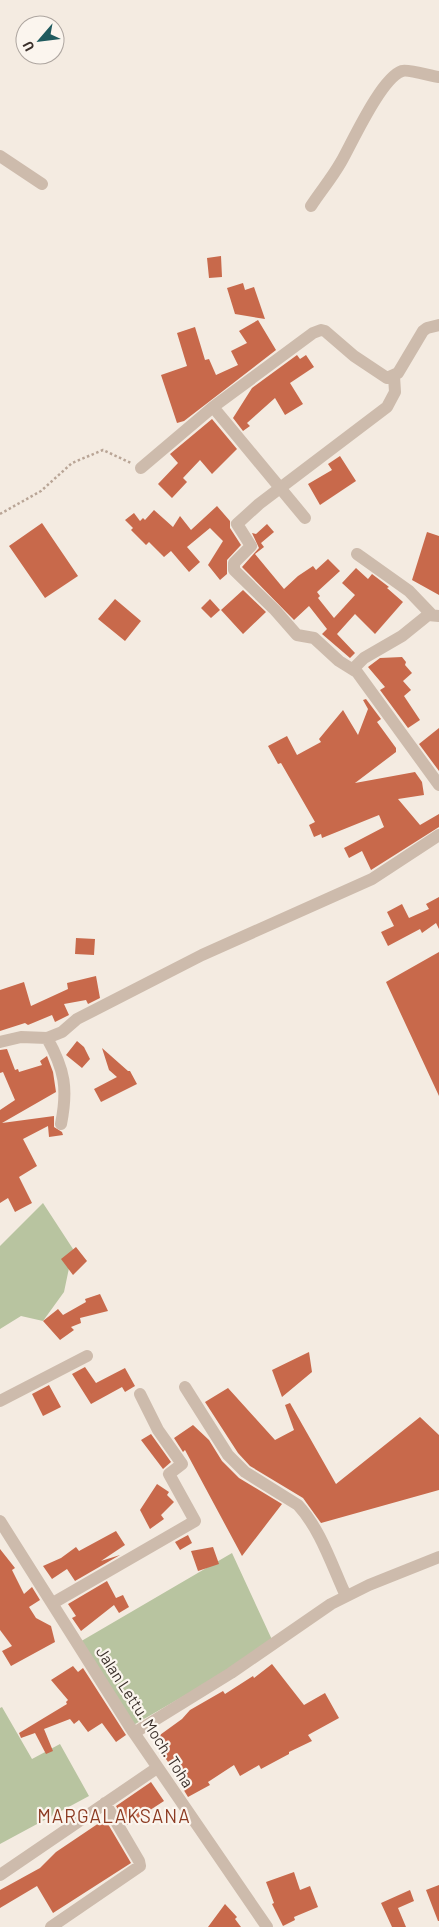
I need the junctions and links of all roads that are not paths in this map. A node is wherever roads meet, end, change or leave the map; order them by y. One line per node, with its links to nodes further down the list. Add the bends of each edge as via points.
1 (439, 77): 4 (street, via 405,70 396,74)
2 (0, 156): 3 (street)
3 (42, 184)
4 (311, 206)
5 (439, 325): 6 (street, via 423,332)
6 (394, 376): 7 (street, via 382,377 321,330); 9 (street, via 396,392 387,407)
7 (213, 407): 8 (street); 9 (street)
8 (141, 468)
9 (281, 487): 10 (street); 13 (street, via 237,522 251,546 233,567 297,636 314,638)
10 (305, 518)
11 (357, 554): 12 (street, via 409,591)
12 (435, 615): 13 (street, via 364,658 354,668)
13 (355, 671): 14 (street)
14 (439, 785)
15 (438, 837): 16 (street, via 372,879 202,955 77,1019 62,1032)
16 (48, 1038): 17 (street, via 21,1037); 18 (street, via 65,1079 66,1098)
17 (0, 1042)
18 (61, 1124)
19 (87, 1356): 22 (street)
20 (185, 1387): 25 (street, via 228,1455 245,1472 305,1512)
21 (140, 1394): 26 (street, via 158,1430 182,1464 168,1474 195,1521)
22 (0, 1401)
23 (0, 1521): 26 (street, Jalan Lettu. Moch. Toha)
24 (439, 1557): 25 (street)
25 (346, 1596): 27 (street)
26 (53, 1603): 27 (street, Jalan Lettu. Moch. Toha)
27 (134, 1733): 28 (street, Jalan Lettu. Moch. Toha)
28 (157, 1768): 29 (street); 32 (street, Jalan Lettu. Moch. Toha)
29 (106, 1803): 30 (street); 31 (street, via 140,1866)
30 (0, 1875)
31 (52, 1927)
32 (267, 1927)

